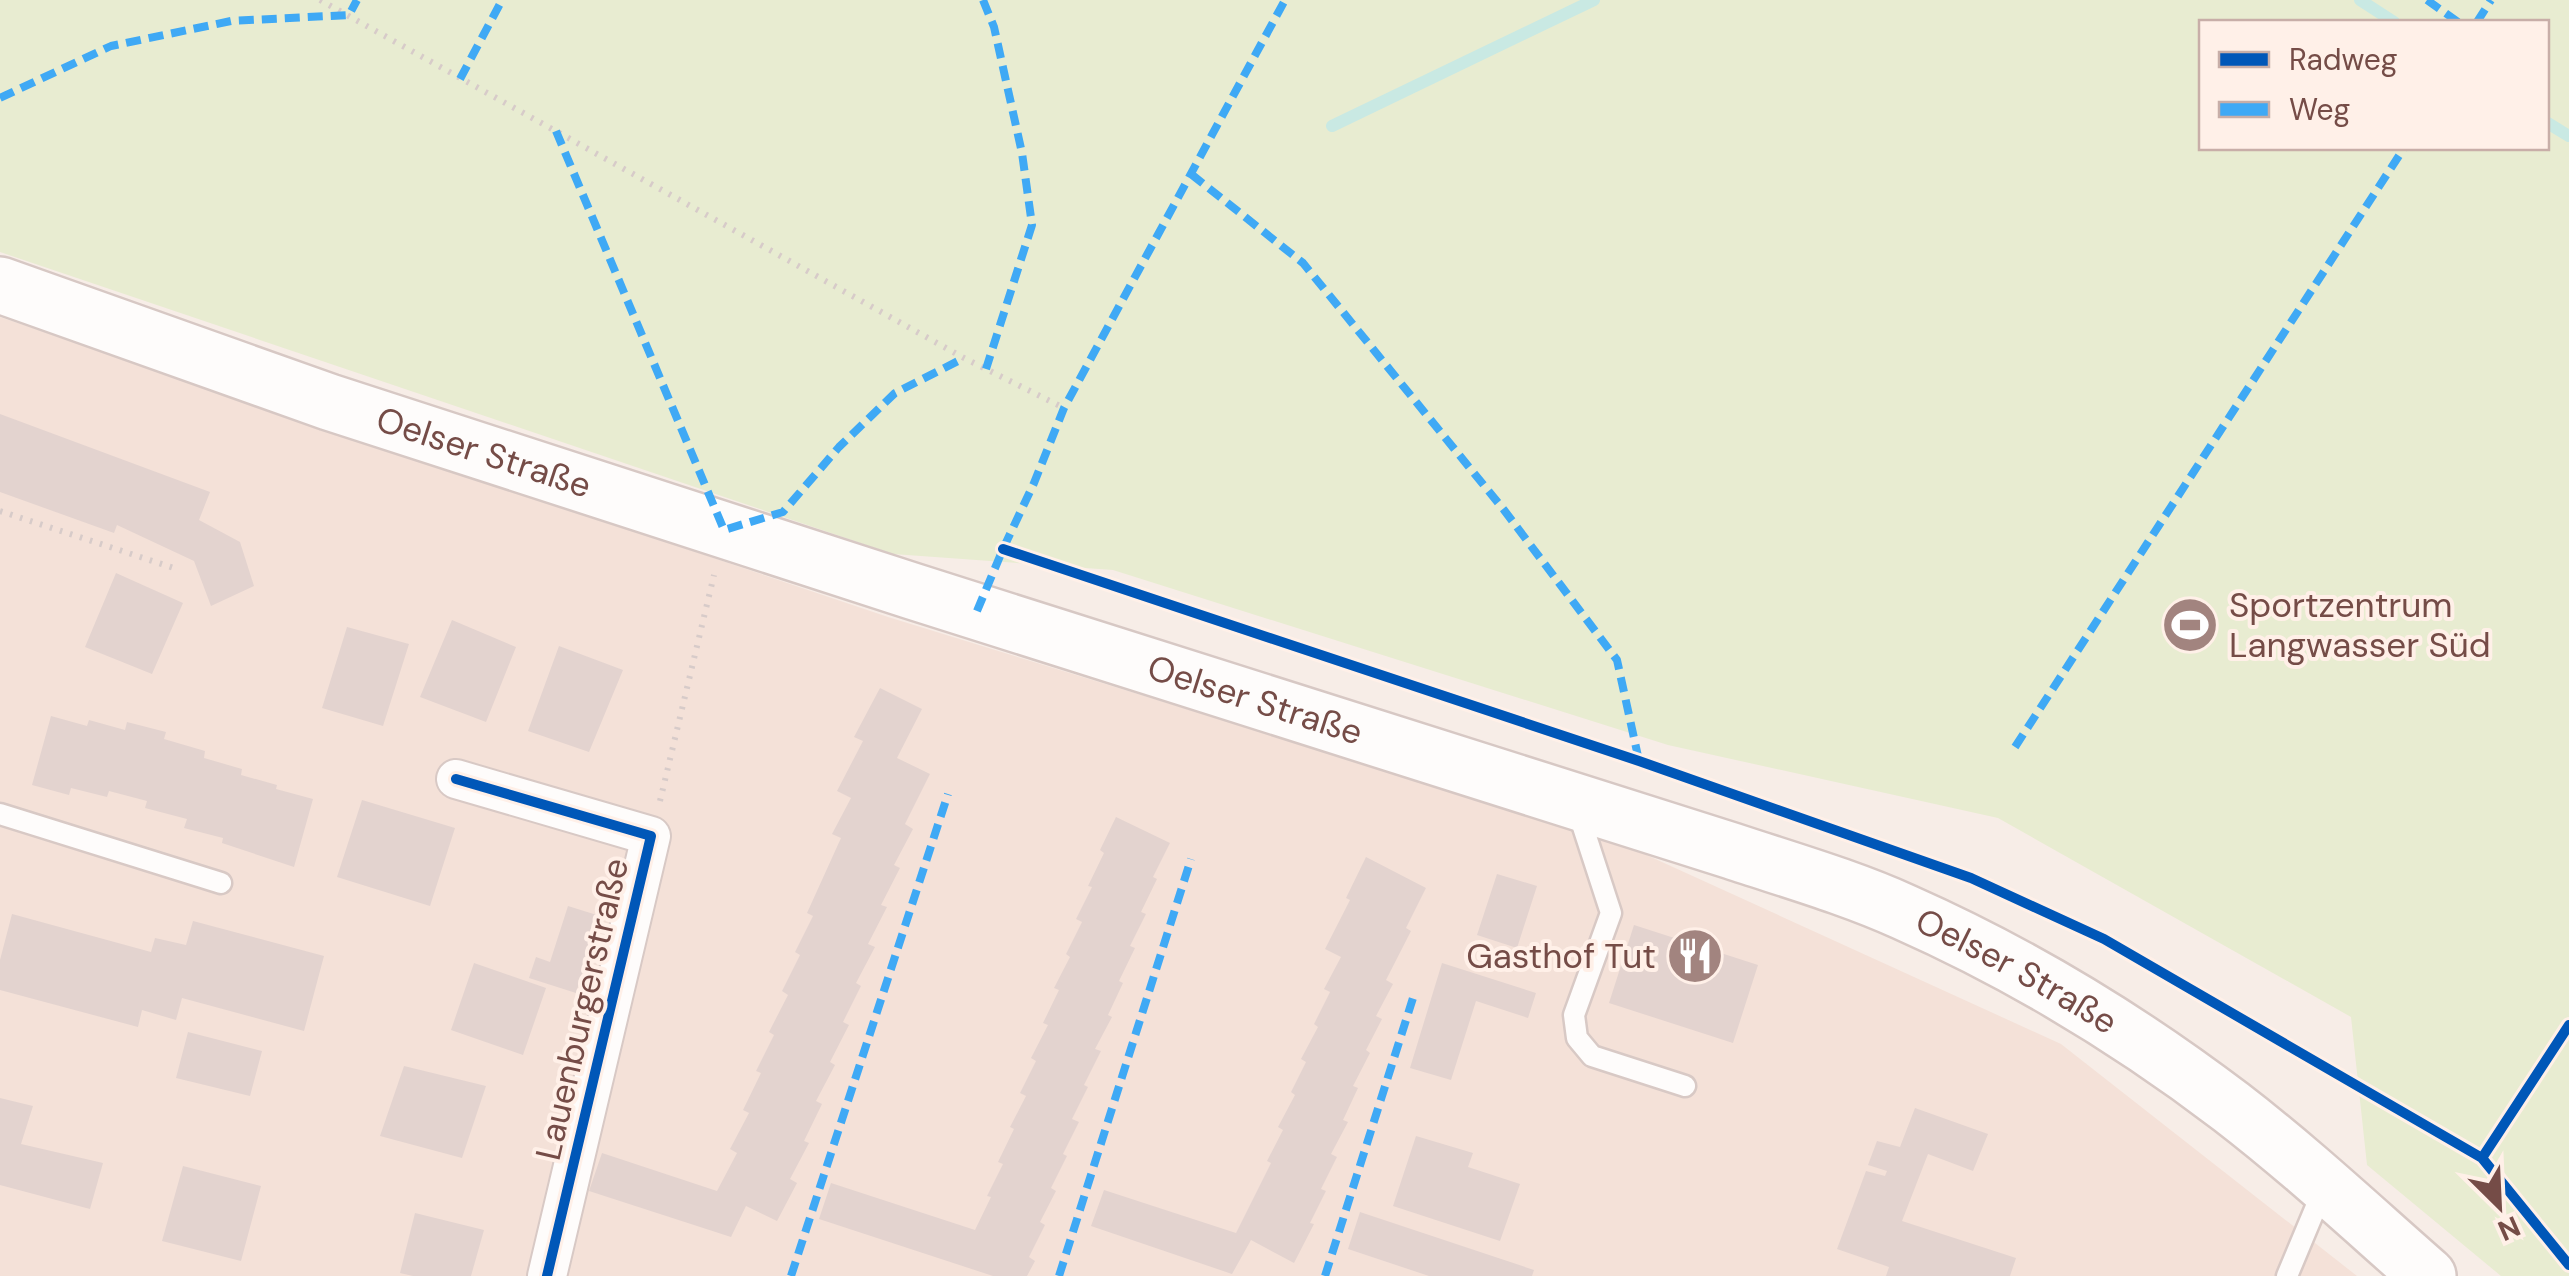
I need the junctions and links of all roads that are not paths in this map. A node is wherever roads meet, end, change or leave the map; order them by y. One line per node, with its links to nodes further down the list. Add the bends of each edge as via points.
1 (0, 285): 3 (main road, Oelser Straße, via 313,397)
2 (456, 779): 8 (street, Lauenburgerstraße, via 651,836)
3 (1590, 806): 6 (lane, via 1583,827 1611,913 1574,1015 1577,1038 1592,1056); 7 (main road, Oelser Straße, via 1837,886 1972,946 2158,1057)
4 (0, 814): 5 (lane)
5 (221, 883)
6 (1685, 1086)
7 (2325, 1186): 9 (lane); 10 (main road, Oelser Straße)
8 (547, 1276)
9 (2288, 1276)
10 (2428, 1276)

